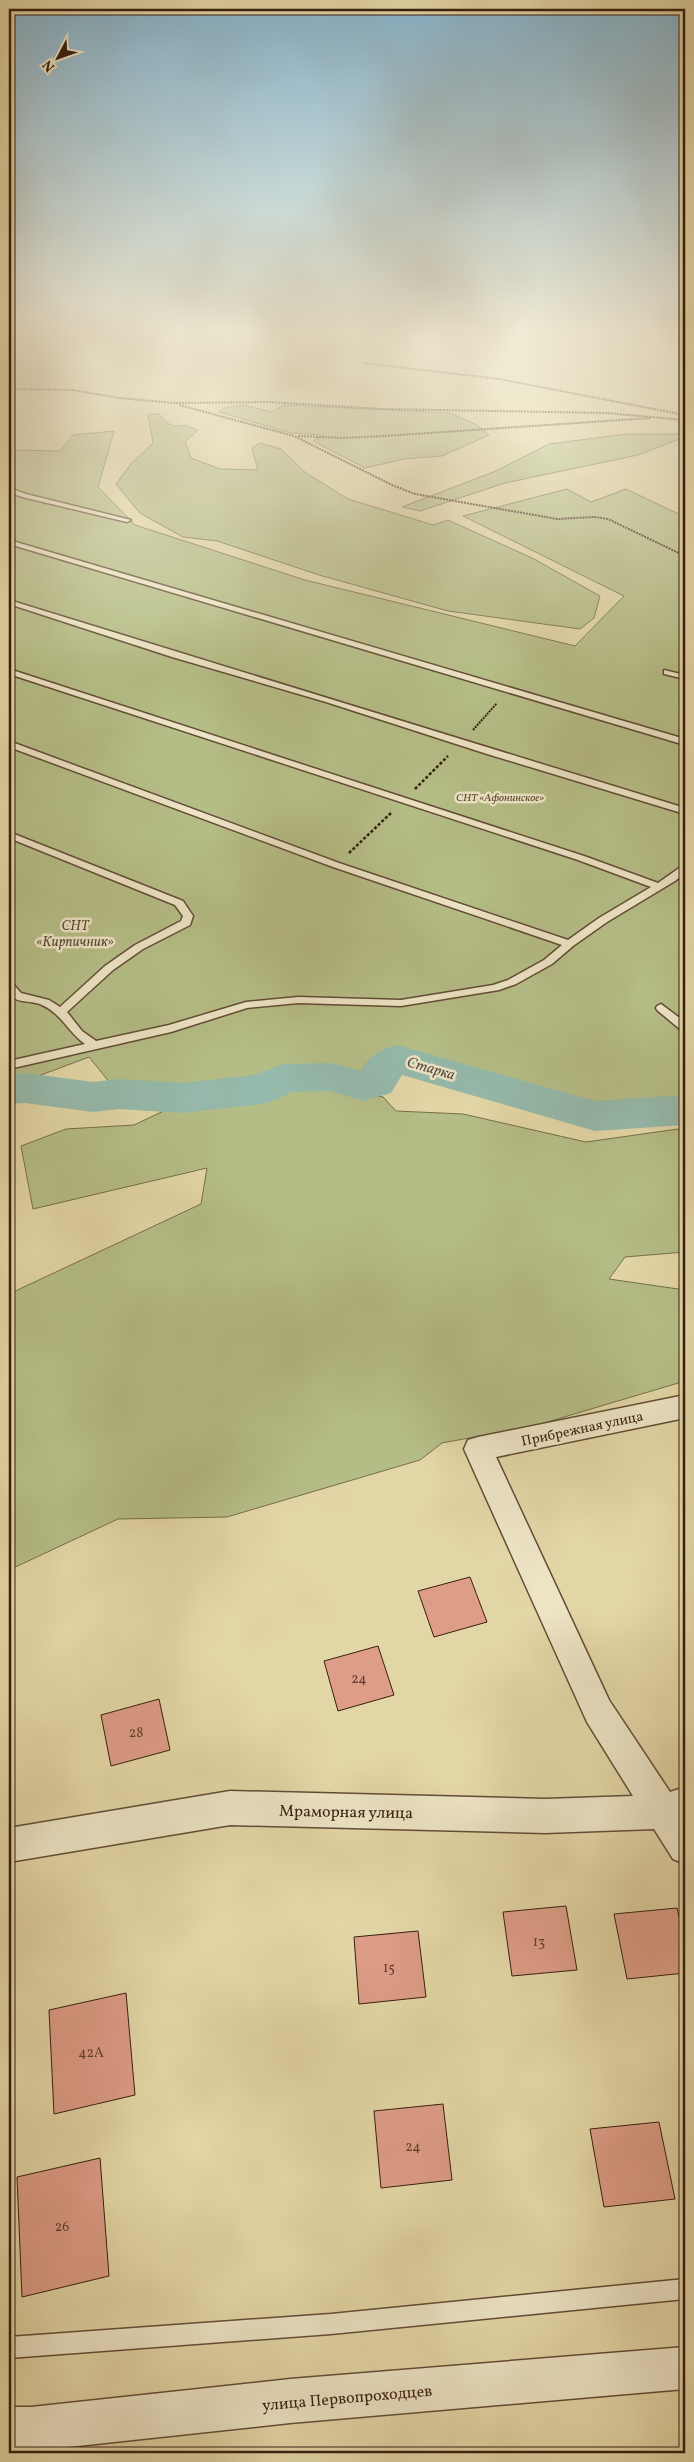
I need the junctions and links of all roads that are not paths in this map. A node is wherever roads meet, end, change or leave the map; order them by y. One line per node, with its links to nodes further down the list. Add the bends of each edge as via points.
1 (9, 490): 2 (lane)
2 (127, 520)
3 (9, 542): 8 (lane)
4 (9, 602): 10 (lane, via 175,656 329,700)
5 (9, 671): 13 (lane)
6 (667, 672): 7 (lane)
7 (685, 677)
8 (685, 742)
9 (9, 744): 14 (lane, via 336,865)
10 (685, 811)
11 (9, 835): 17 (lane, via 179,903 188,916 186,922 109,968)
12 (685, 868): 13 (lane)
13 (659, 886): 14 (lane)
14 (568, 944): 19 (lane, via 529,974 495,988 401,1003 322,1000 246,1005 171,1028)
15 (9, 986): 17 (lane, via 17,996 45,1002)
16 (661, 1008): 18 (lane)
17 (60, 1012): 19 (lane, via 78,1034)
18 (685, 1027)
19 (94, 1045): 20 (lane)
20 (9, 1064)
21 (685, 1406): 22 (street, Прибрежная улица, via 478,1449 598,1711)
22 (674, 1808): 23 (street, Мраморная улица, via 545,1816 230,1808); 24 (street)
23 (9, 1845)
24 (685, 1847)
25 (685, 2289): 26 (lane, via 331,2324)
26 (9, 2348)
27 (685, 2368): 28 (street, улица Первопроходцев, via 290,2401 31,2430)
28 (9, 2429)

